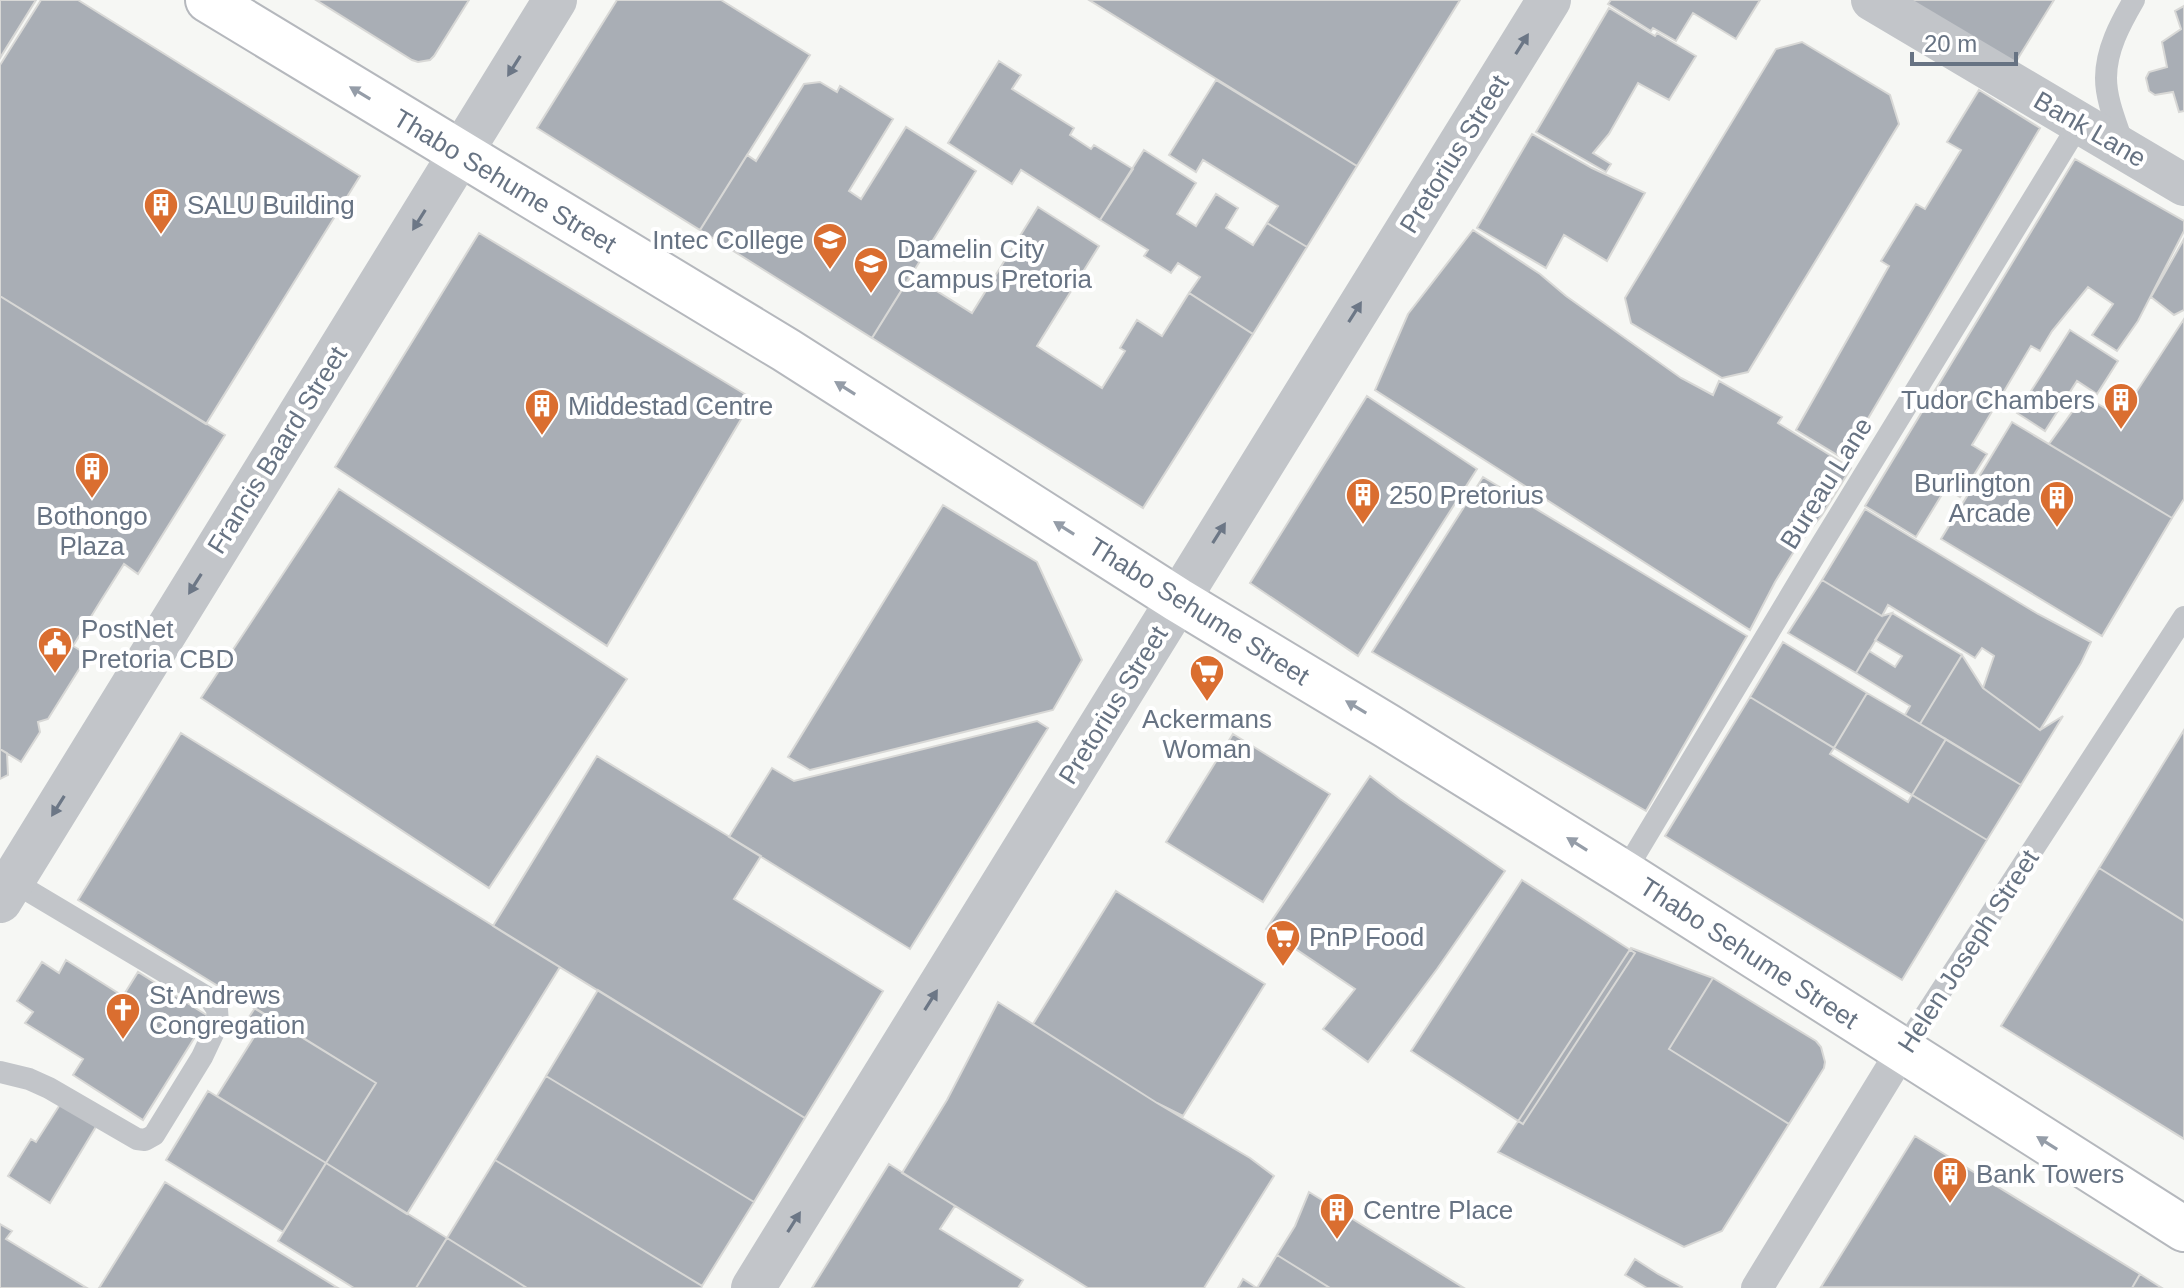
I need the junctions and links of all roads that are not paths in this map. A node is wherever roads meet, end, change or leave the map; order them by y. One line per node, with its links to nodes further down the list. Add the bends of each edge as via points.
1 (208, 0): 8 (main road, Thabo Sehume Street, one-way to 1)
2 (555, 0): 8 (street, Francis Baard Street, one-way to 8)
3 (1549, 0): 10 (street, Pretorius Street, one-way to 3)
4 (1872, 0): 6 (street, Bank Lane)
5 (2134, 0): 7 (lane, via 2110,51 2106,78)
6 (2079, 124): 7 (street, Bank Lane); 12 (lane, Bureau Lane)
7 (2124, 148): 9 (street, Bank Lane)
8 (460, 153): 10 (main road, Thabo Sehume Street, one-way to 8, via 786,350); 13 (street, Francis Baard Street, one-way to 13)
9 (2184, 185)
10 (1178, 600): 12 (main road, Thabo Sehume Street, one-way to 10); 17 (street, Pretorius Street, one-way to 10)
11 (2184, 617): 14 (lane, Helen Joseph Street)
12 (1624, 873): 14 (main road, Thabo Sehume Street)
13 (6, 891): 15 (lane, via 210,999 218,1023 154,1135 145,1140 29,1079)
14 (1902, 1051): 16 (main road, Thabo Sehume Street, one-way to 14); 18 (street, Helen Joseph Street)
15 (0, 1072)
16 (2184, 1229)
17 (753, 1288)
18 (1757, 1288)

